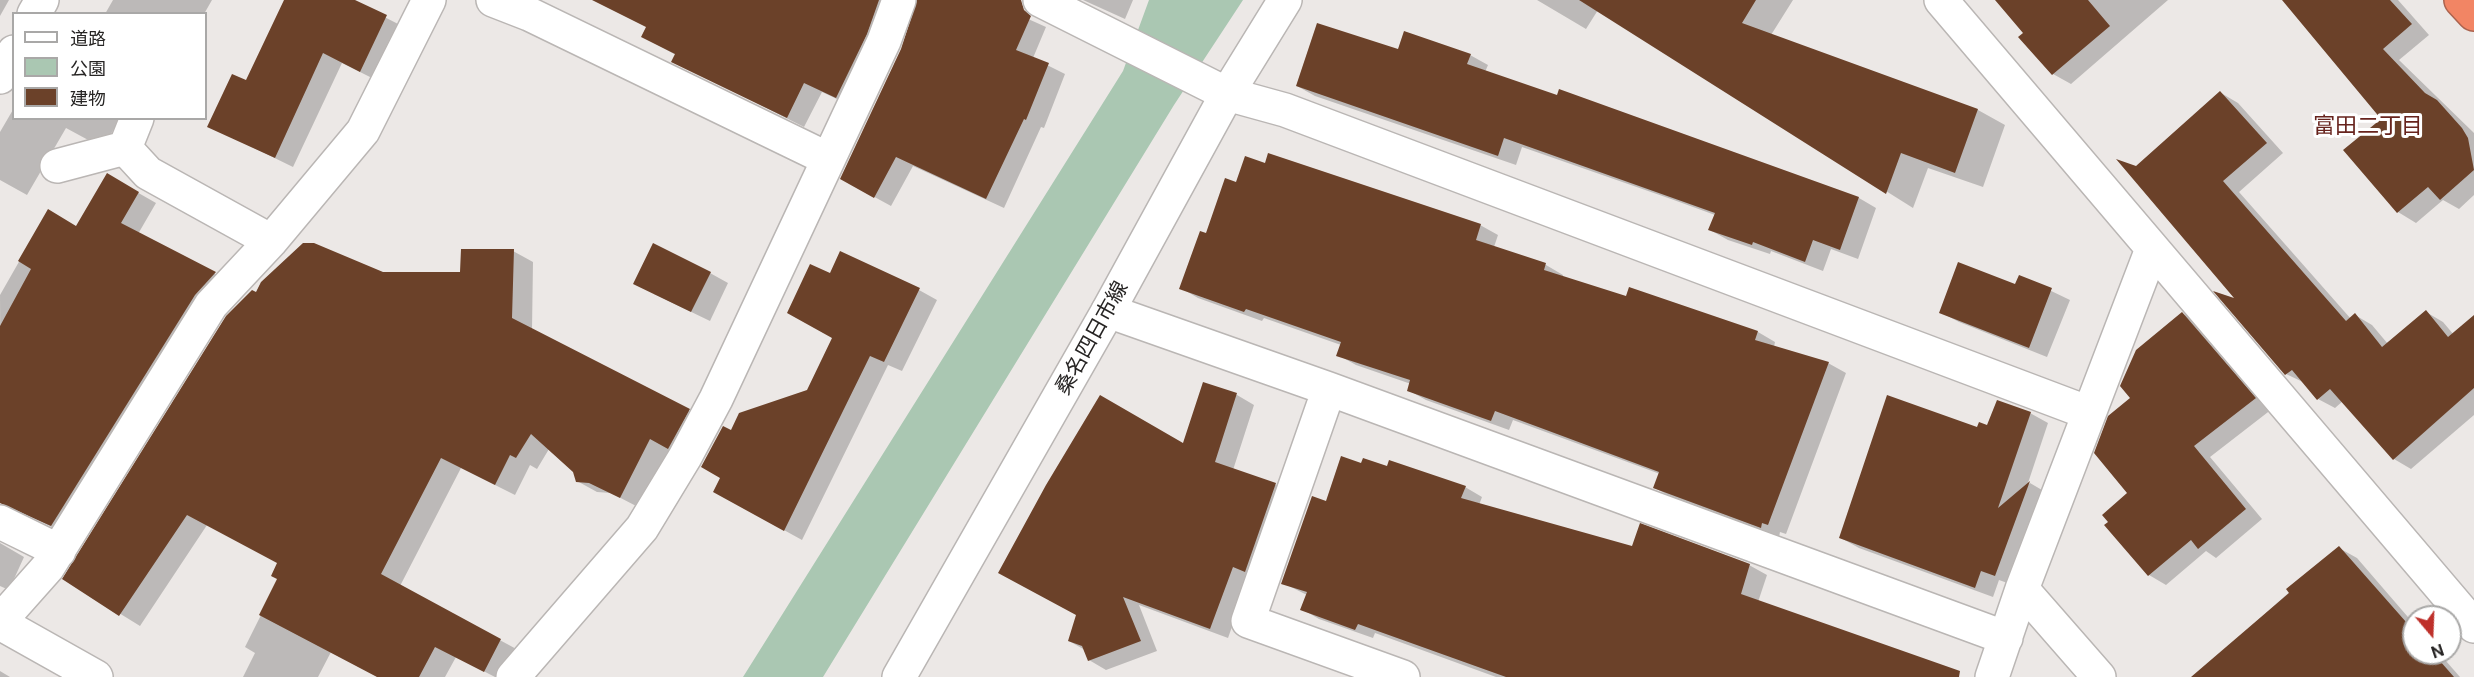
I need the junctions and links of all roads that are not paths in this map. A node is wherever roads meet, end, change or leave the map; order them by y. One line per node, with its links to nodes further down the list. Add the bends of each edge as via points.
1 (429, 0): 16 (street, via 363,131)
2 (493, 0): 14 (street)
3 (898, 0): 14 (street, via 884,41)
4 (1040, 0): 11 (street)
5 (1285, 0): 11 (street, 桑名四日市線)
6 (1941, 0): 17 (street)
7 (2461, 0): 8 (highway)
8 (2474, 14)
9 (12, 56): 10 (street)
10 (0, 77)
11 (1227, 94): 18 (street, 桑名四日市線); 20 (street, via 1285,110)
12 (136, 120): 13 (street)
13 (125, 148): 15 (street); 16 (street, via 148,173)
14 (828, 159): 28 (street, via 716,399 642,528)
15 (57, 166)
16 (272, 241): 22 (street, via 211,305)
17 (2152, 249): 20 (street); 25 (street)
18 (1108, 311): 19 (street); 29 (street, 桑名四日市線)
19 (1329, 389): 26 (street); 30 (street, via 1248,621)
20 (2089, 413): 23 (street)
21 (0, 522): 22 (street)
22 (58, 551): 24 (street)
23 (2022, 589): 26 (street); 32 (street)
24 (0, 622): 27 (street)
25 (2474, 627)
26 (2006, 638): 31 (street)
27 (96, 677)
28 (513, 677)
29 (899, 677)
30 (1403, 677)
31 (1992, 677)
32 (2098, 677)

